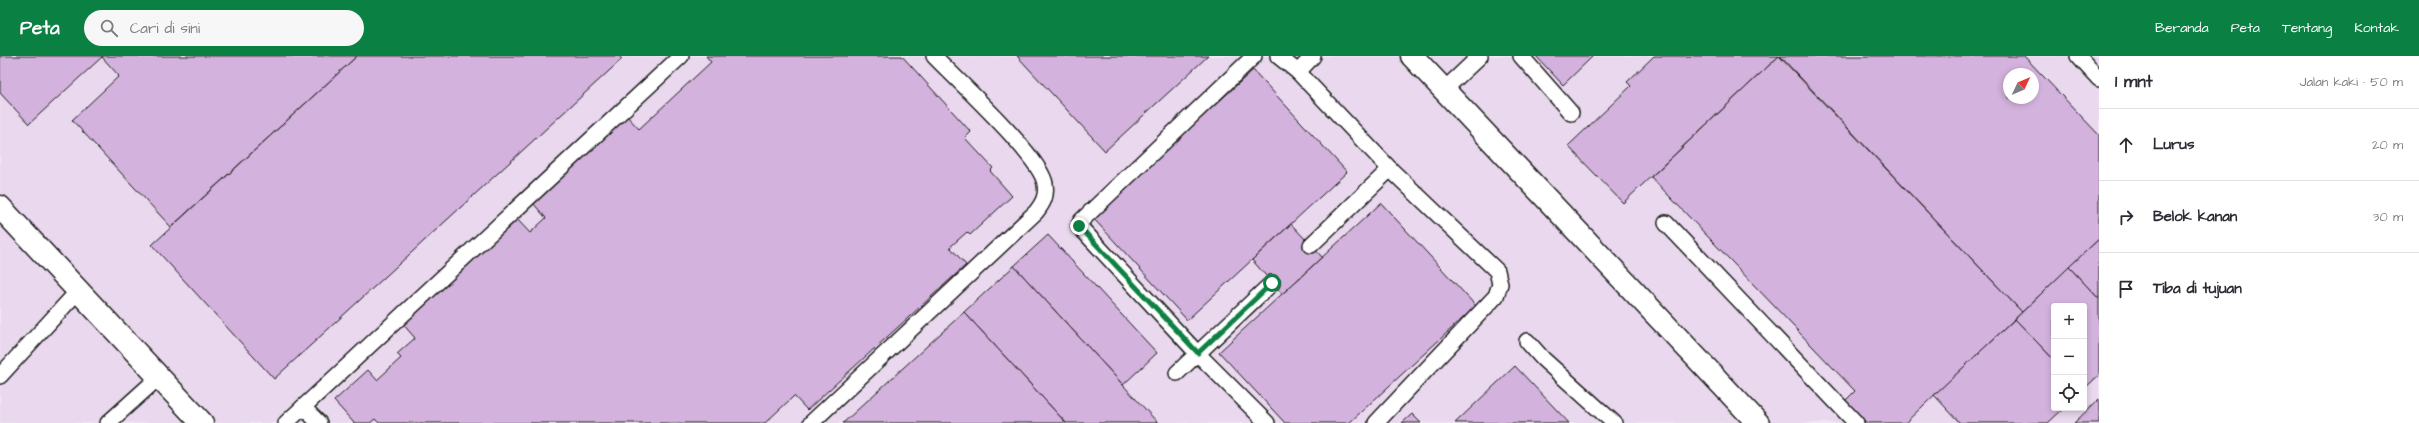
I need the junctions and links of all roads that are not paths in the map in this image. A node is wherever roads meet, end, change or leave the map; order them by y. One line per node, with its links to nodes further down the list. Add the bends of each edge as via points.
1 (681, 56): 25 (lane)
2 (1254, 56): 21 (lane, via 1081,221 1079,226)
3 (1278, 56): 10 (lane)
4 (1313, 56): 10 (lane)
5 (1412, 56): 12 (street)
6 (1480, 56): 12 (lane)
7 (1521, 56): 13 (lane)
8 (2078, 56): 11 (lane)
9 (939, 58): 30 (lane, via 1030,155 1043,176 1045,201)
10 (1298, 72): 14 (lane)
11 (2099, 79)
12 (1445, 89): 34 (street)
13 (1571, 113)
14 (1390, 169): 17 (lane); 32 (lane, via 1497,271 1500,284 1496,296)
15 (0, 207): 19 (street)
16 (1666, 223): 35 (lane)
17 (1311, 245)
18 (1272, 283): 21 (lane)
19 (78, 291): 23 (lane); 24 (street)
20 (1527, 341): 33 (lane, via 1543,359)
21 (1198, 353): 22 (lane); 31 (lane)
22 (1177, 373)
23 (0, 376)
24 (159, 377): 26 (lane); 27 (street)
25 (303, 407): 28 (lane); 29 (lane)
26 (108, 423)
27 (202, 423)
28 (286, 423)
29 (319, 423)
30 (811, 423)
31 (1267, 423)
32 (1376, 423)
33 (1614, 423)
34 (1758, 423)
35 (1856, 423)

